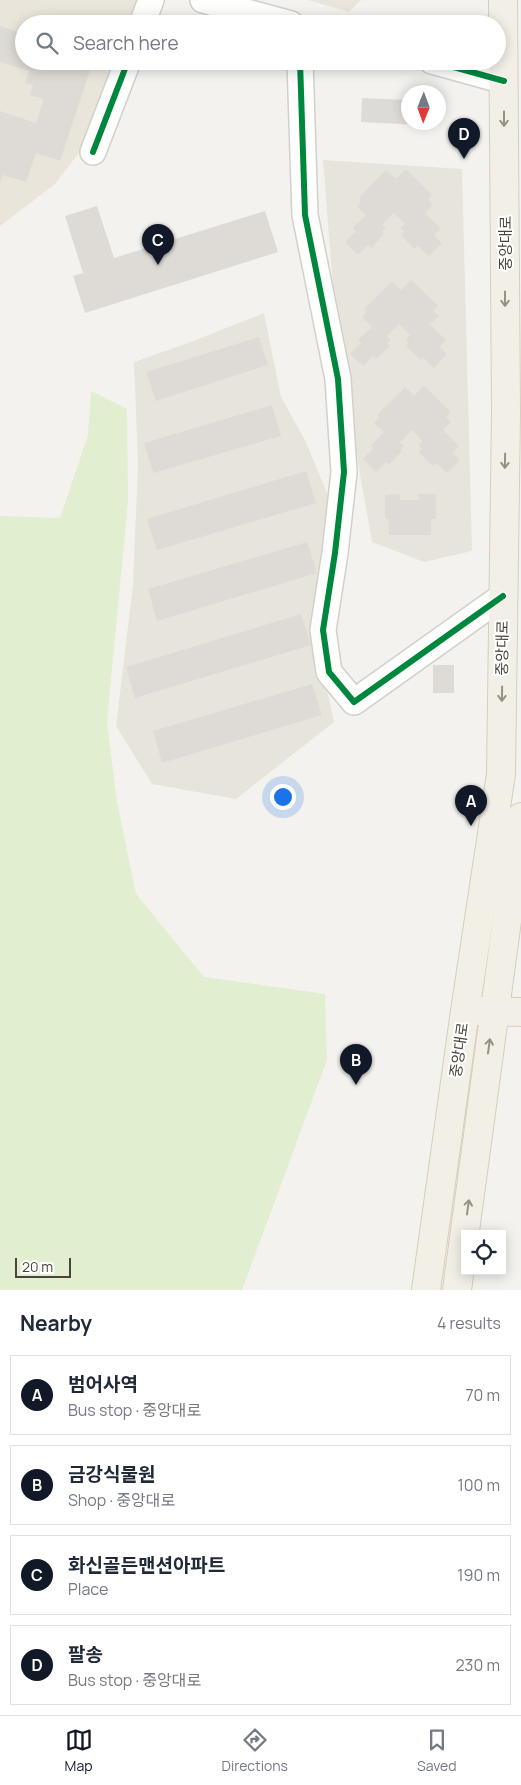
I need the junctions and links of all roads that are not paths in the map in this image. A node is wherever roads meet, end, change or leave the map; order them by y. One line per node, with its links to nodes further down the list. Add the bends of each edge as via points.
1 (151, 0): 4 (street)
2 (203, 0): 5 (street)
3 (503, 0): 6 (main road, 중앙대로)
4 (145, 15)
5 (258, 15)
6 (503, 15)
7 (125, 70): 12 (street)
8 (300, 70): 13 (street, via 305,215 338,379 344,472 323,630 329,672 354,702)
9 (464, 70): 11 (street)
10 (504, 70): 11 (main road, 중앙대로)
11 (504, 81): 13 (main road, 중앙대로, one-way to 13, via 506,413)
12 (93, 152)
13 (503, 596): 15 (main road, 중앙대로, one-way to 15, via 501,774)
14 (521, 817): 16 (main road, 중앙대로)
15 (465, 1011): 16 (main road); 18 (main road, 중앙대로)
16 (494, 1011): 17 (main road); 19 (main road, 중앙대로, one-way to 16)
17 (521, 1012)
18 (426, 1290)
19 (457, 1290)

